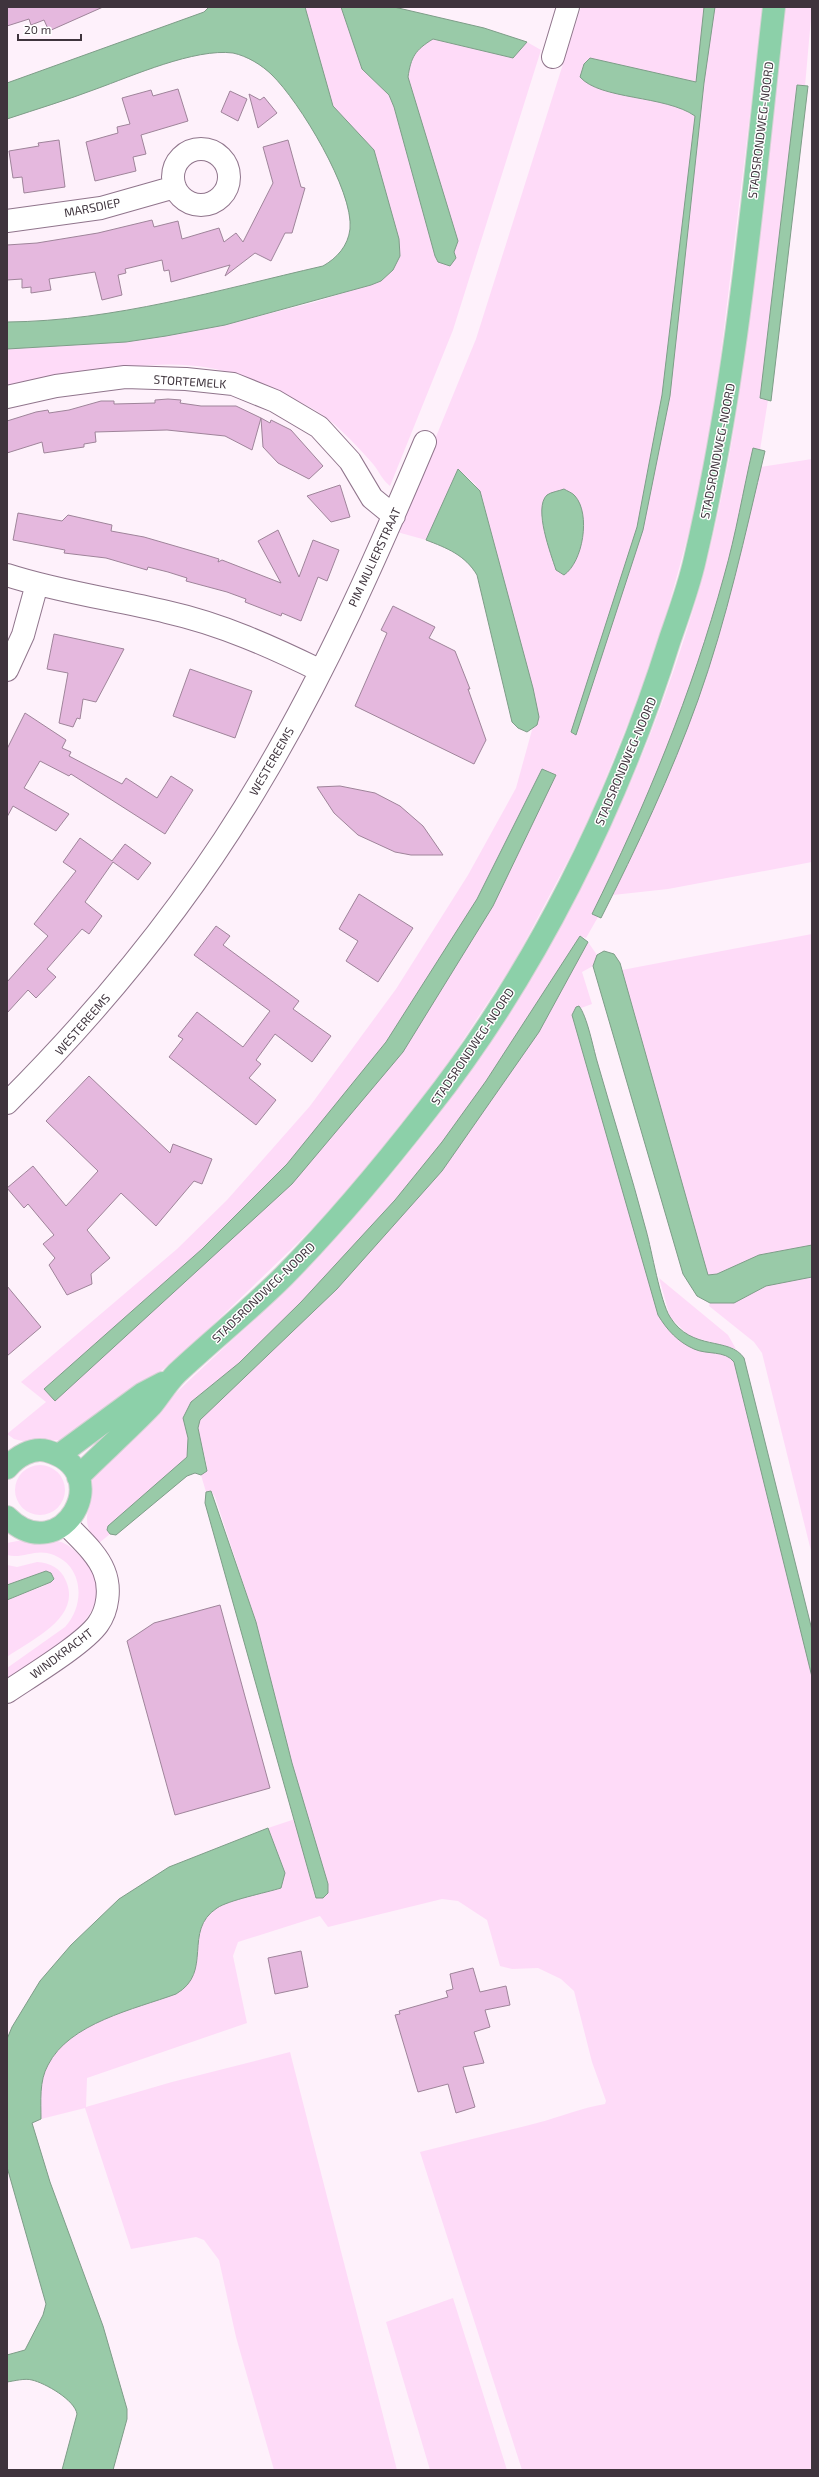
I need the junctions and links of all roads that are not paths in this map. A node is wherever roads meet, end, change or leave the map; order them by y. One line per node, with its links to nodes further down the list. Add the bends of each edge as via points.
1 (568, 7): 3 (street)
2 (774, 7): 14 (main road, STADSRONDWEG-NOORD, via 734,358 720,443 694,563 655,689 609,802 563,896 508,994 430,1108 351,1204 282,1277)
3 (553, 57)
4 (175, 187): 5 (street, MARSDIEP, via 101,208)
5 (7, 221)
6 (7, 397): 8 (street, STORTEMELK, via 56,386 125,377 233,384 275,400 319,427 350,461 372,498)
7 (425, 442): 8 (street, PIM MULIERSTRAAT)
8 (394, 516): 12 (street, PIM MULIERSTRAAT)
9 (7, 575): 10 (street)
10 (37, 584): 11 (street, via 23,635); 12 (street, via 169,612 263,642)
11 (7, 670)
12 (321, 671): 13 (street, WESTEREEMS, via 263,778 211,859 139,958 66,1044)
13 (7, 1103)
14 (173, 1377): 15 (main road, STADSRONDWEG-NOORD, via 142,1394); 17 (main road, STADSRONDWEG-NOORD, via 152,1404)
15 (58, 1455): 16 (main road, via 43,1450 26,1453); 17 (main road, via 70,1464)
16 (9, 1461)
17 (78, 1477): 18 (main road, via 81,1494 77,1511)
18 (66, 1524): 19 (main road, via 50,1532 33,1532); 20 (street, WINDKRACHT, via 104,1571 108,1586 103,1617 87,1636)
19 (10, 1525)
20 (7, 1692)

